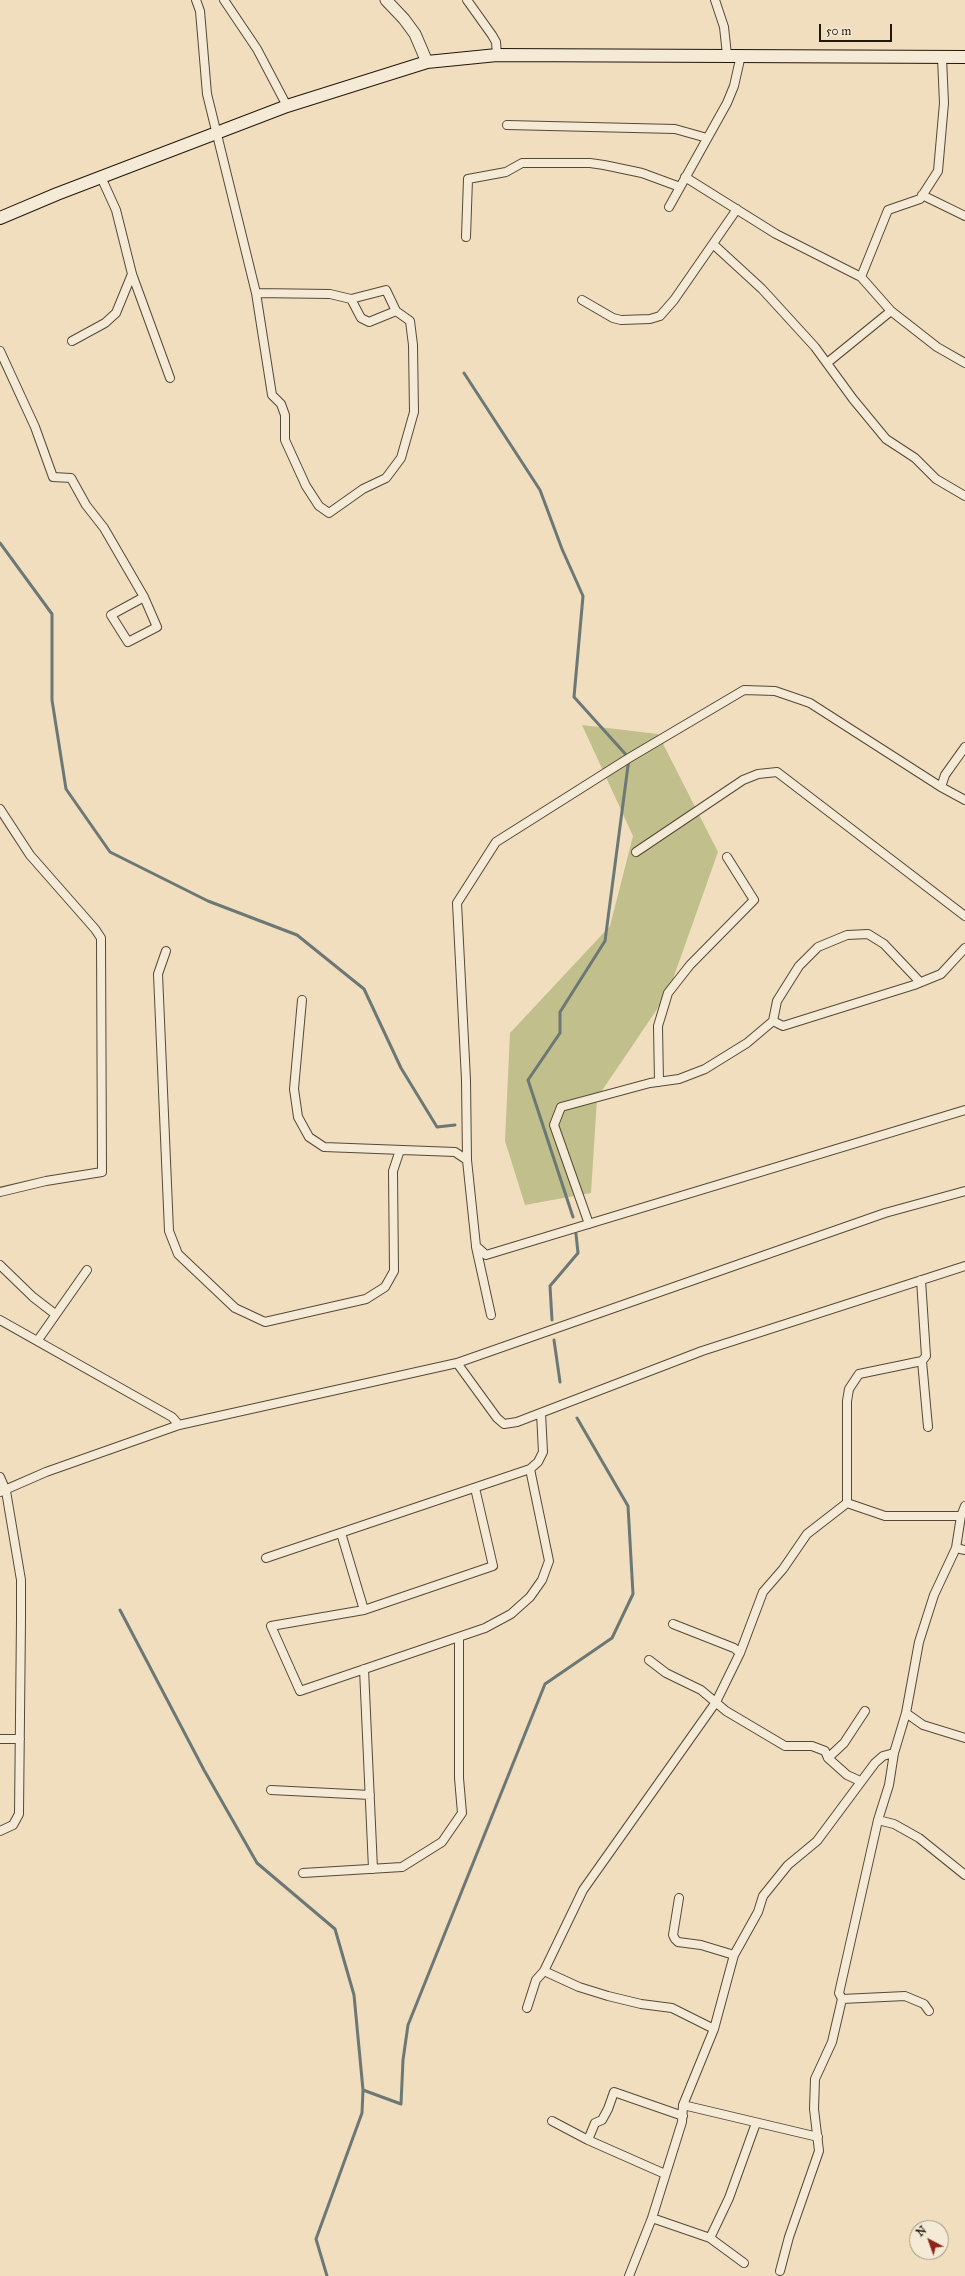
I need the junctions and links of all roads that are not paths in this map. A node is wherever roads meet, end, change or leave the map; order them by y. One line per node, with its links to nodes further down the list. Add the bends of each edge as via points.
1 (196, 0): 14 (street, via 200,11 207,94)
2 (224, 0): 12 (street, via 257,48)
3 (386, 0): 11 (street, via 415,34)
4 (467, 0): 6 (street, via 496,42)
5 (715, 0): 7 (street, via 724,27)
6 (497, 55): 7 (main road); 11 (main road)
7 (727, 55): 8 (main road)
8 (741, 55): 10 (main road); 15 (street, via 731,94)
9 (965, 57): 10 (main road)
10 (942, 58): 19 (street, via 944,103 939,167)
11 (427, 62): 12 (main road)
12 (287, 106): 14 (main road)
13 (507, 125): 15 (street, via 675,129)
14 (216, 134): 16 (main road); 28 (street)
15 (707, 138): 17 (street)
16 (101, 177): 23 (main road); 26 (street, via 116,210)
17 (685, 177): 18 (street); 21 (street)
18 (680, 187): 20 (street); 24 (street, via 642,173 597,164 522,163 506,172 468,179)
19 (922, 195): 22 (street); 27 (street, via 914,202 888,210)
20 (669, 206)
21 (738, 209): 25 (street); 27 (street, via 776,234)
22 (965, 216)
23 (0, 218)
24 (466, 237)
25 (713, 244): 30 (street, via 660,316 622,320 613,318); 35 (street, via 762,288)
26 (132, 274): 33 (street, via 116,312 106,323); 37 (street)
27 (861, 278): 32 (street)
28 (256, 293): 29 (street, via 330,294); 31 (street, via 272,395 281,404 285,415 286,440 306,486 319,506 329,513 363,489 386,478 401,458 414,412 413,345 410,321)
29 (351, 299): 31 (street, via 386,290); 31 (street, via 361,318 369,322)
30 (582, 300)
31 (396, 311)
32 (891, 311): 35 (street); 36 (street, via 938,347)
33 (72, 341)
34 (0, 351): 39 (street, via 35,428 52,478 71,478)
35 (827, 363): 38 (street, via 886,439 915,458 936,479)
36 (965, 363)
37 (170, 378)
38 (965, 496)
39 (144, 597): 39 (street, via 158,627 128,642 111,615)
40 (965, 747): 41 (street, via 945,775)
41 (941, 787): 42 (street); 55 (street, via 810,703 775,691 744,690 496,842 457,902 466,1080)
42 (965, 800)
43 (0, 809): 57 (street, via 30,855 100,938 102,1172)
44 (636, 852): 46 (street, via 743,780 758,774 777,772)
45 (727, 857): 52 (street, via 754,900 690,965 668,993 658,1026)
46 (965, 916)
47 (965, 948): 49 (street, via 941,974)
48 (166, 951): 54 (street, via 158,974 169,1230 178,1254 235,1308 265,1322 366,1299 385,1287 394,1271 393,1171)
49 (920, 982): 51 (street, via 783,1026); 51 (street, via 884,944 868,934 847,935 818,947 799,966 776,1001)
50 (302, 1000): 54 (street, via 294,1089 298,1117 309,1137 324,1147)
51 (773, 1022): 52 (street, via 747,1043 706,1069 680,1079)
52 (659, 1082): 58 (street, via 561,1107 554,1125)
53 (965, 1110): 58 (street)
54 (400, 1150): 55 (street, via 455,1152)
55 (467, 1160): 59 (street)
56 (965, 1190): 69 (street, via 885,1213)
57 (0, 1192)
58 (589, 1224): 59 (street, via 486,1255)
59 (476, 1246): 65 (street)
60 (0, 1265): 64 (street)
61 (965, 1266): 63 (street)
62 (87, 1270): 64 (street)
63 (921, 1280): 68 (street, via 926,1356); 70 (street, via 702,1352)
64 (55, 1314): 67 (street)
65 (491, 1315)
66 (0, 1320): 67 (street)
67 (38, 1340): 71 (street, via 172,1417)
68 (922, 1361): 72 (street); 77 (street, via 859,1374 849,1389 846,1401)
69 (457, 1363): 70 (street, via 504,1424); 71 (street)
70 (542, 1413): 73 (street, via 543,1452)
71 (179, 1425): 76 (street, via 24,1480)
72 (928, 1427)
73 (530, 1470): 75 (street); 86 (street, via 549,1561 542,1580 530,1597 511,1614 486,1628)
74 (0, 1477): 76 (street)
75 (475, 1488): 80 (street); 84 (street, via 493,1566)
76 (3, 1491): 95 (street, via 21,1580)
77 (847, 1503): 79 (street, via 885,1516); 87 (street, via 807,1534 783,1569 763,1592)
78 (965, 1506): 79 (street)
79 (961, 1516): 81 (street)
80 (341, 1533): 83 (street); 84 (street)
81 (956, 1548): 82 (street); 92 (street, via 934,1595 919,1642)
82 (965, 1550)
83 (266, 1558)
84 (364, 1610): 89 (street, via 271,1626 300,1691)
85 (673, 1624): 87 (street, via 727,1645)
86 (458, 1637): 89 (street); 103 (street, via 459,1778 462,1813 442,1842 402,1868)
87 (740, 1653): 90 (street)
88 (649, 1660): 90 (street, via 666,1673 701,1690)
89 (364, 1669): 100 (street)
90 (716, 1702): 97 (street, via 726,1711 785,1746 812,1746 825,1751); 108 (street, via 583,1890)
91 (865, 1711): 97 (street, via 844,1744)
92 (906, 1713): 93 (street, via 923,1725); 96 (street)
93 (965, 1738)
94 (0, 1739): 95 (street)
95 (20, 1739): 102 (street, via 19,1814 13,1825)
96 (894, 1753): 98 (street, via 882,1756); 101 (street, via 889,1785)
97 (828, 1758): 98 (street, via 847,1775)
98 (860, 1781): 107 (street, via 817,1841 777,1876 763,1896 758,1912)
99 (271, 1790): 100 (street)
100 (370, 1795): 103 (street)
101 (878, 1820): 105 (street, via 894,1824 919,1838); 109 (street, via 840,1993)
102 (0, 1830)
103 (373, 1869): 104 (street)
104 (303, 1873)
105 (965, 1875)
106 (679, 1898): 107 (street, via 673,1935 675,1939 678,1942 701,1945)
107 (734, 1955): 112 (street)
108 (544, 1971): 110 (street, via 536,1980); 112 (street, via 579,1987 608,1996 672,2008)
109 (842, 1999): 111 (street, via 905,1996 924,2004); 117 (street, via 832,2042 815,2079 814,2109)
110 (527, 2008)
111 (930, 2011)
112 (714, 2029): 113 (street)
113 (683, 2105): 114 (street); 116 (street)
114 (683, 2116): 118 (street, via 614,2092 608,2110 602,2120 594,2123); 119 (street)
115 (552, 2121): 118 (street)
116 (756, 2123): 117 (street); 121 (street, via 729,2198)
117 (818, 2137): 123 (street, via 819,2151)
118 (588, 2140): 119 (street)
119 (665, 2174): 120 (street)
120 (652, 2218): 121 (street); 124 (street)
121 (710, 2238): 122 (street)
122 (744, 2263)
123 (780, 2271)
124 (629, 2276)

